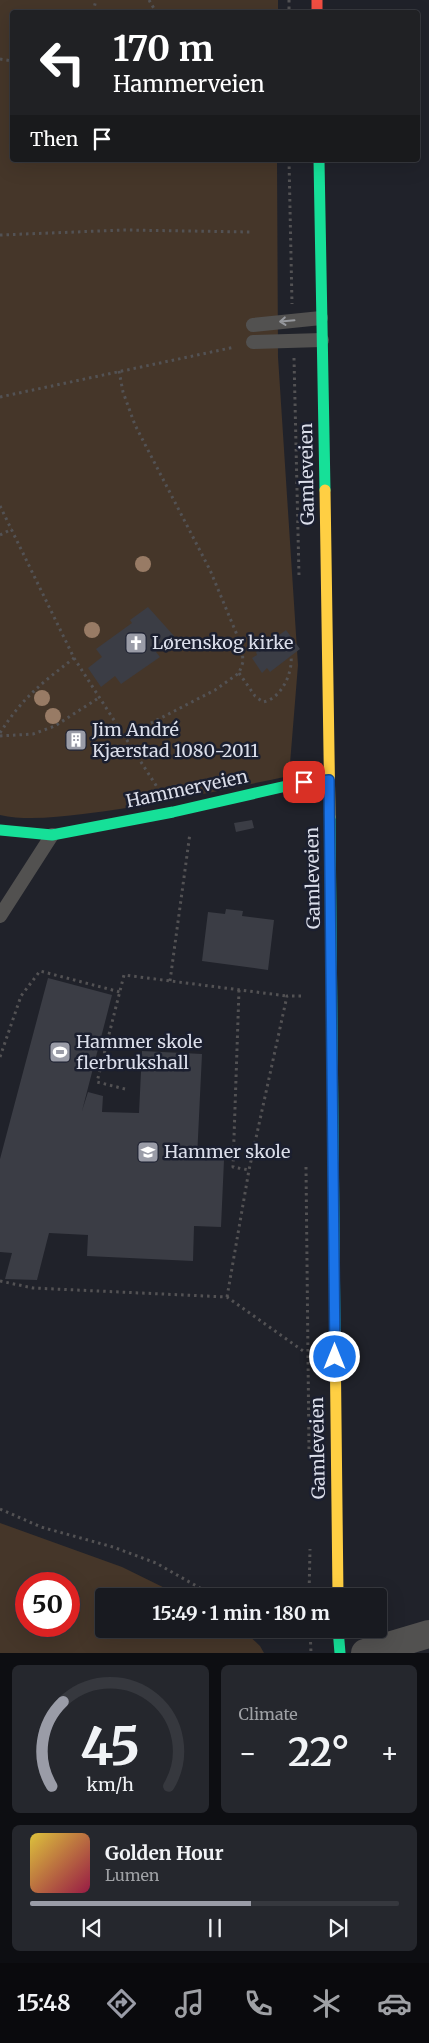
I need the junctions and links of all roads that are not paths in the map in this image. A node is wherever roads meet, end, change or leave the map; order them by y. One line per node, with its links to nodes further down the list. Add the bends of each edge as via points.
1 (319, 162): 2 (main road, Gamleveien)
2 (321, 318): 3 (lane, one-way to 3); 4 (main road, Gamleveien)
3 (253, 325)
4 (322, 340): 5 (lane); 6 (main road, Gamleveien)
5 (253, 342)
6 (329, 780): 8 (main road, Hammerveien, via 304,782 193,808); 10 (main road, Gamleveien)
7 (0, 830): 8 (main road, Hammerveien)
8 (52, 835): 9 (lane)
9 (0, 916)
10 (338, 1588)
11 (429, 1634): 14 (street)
12 (339, 1638): 13 (main road)
13 (340, 1653)
14 (365, 1653)

